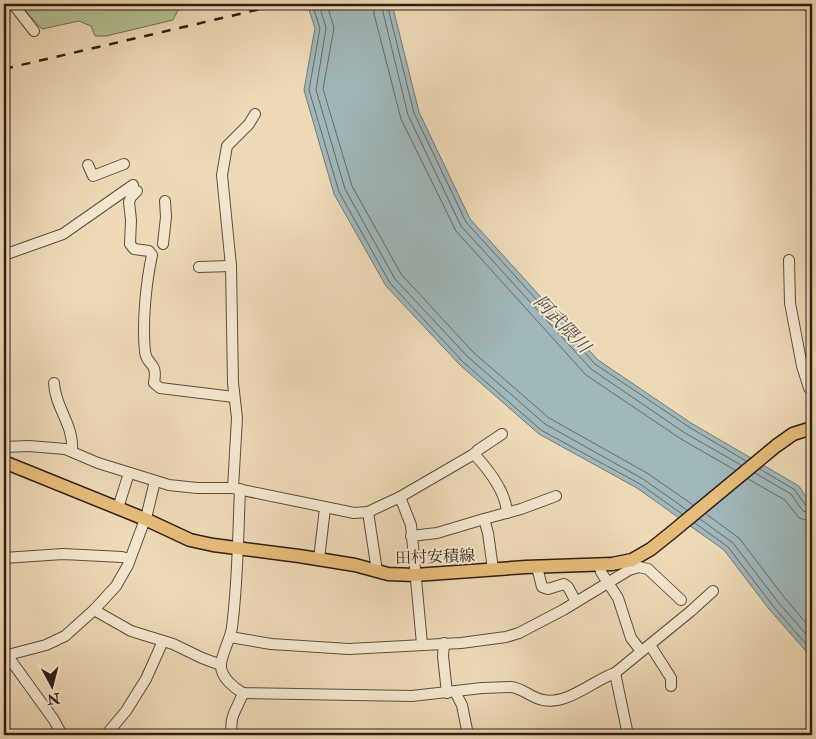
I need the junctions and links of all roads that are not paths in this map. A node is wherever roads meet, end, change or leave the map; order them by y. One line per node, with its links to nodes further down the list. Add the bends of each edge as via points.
1 (14, 4): 2 (street)
2 (34, 31)
3 (255, 114): 10 (street, via 227,146 222,168)
4 (124, 164): 5 (street, via 93,176)
5 (88, 165)
6 (165, 201): 7 (street)
7 (163, 244)
8 (4, 255): 14 (street, via 63,234 135,188 129,202 130,244 134,249 149,251 152,255 144,317 145,354 155,368 154,383 160,388)
9 (789, 260): 13 (street, via 790,299 802,366)
10 (231, 266): 11 (street); 14 (street)
11 (198, 267)
12 (54, 383): 18 (street, via 71,431)
13 (812, 390)
14 (234, 397): 23 (street)
15 (812, 428): 37 (main road, 田村安積線, via 793,434 650,549 632,560)
16 (502, 434): 19 (street)
17 (4, 447): 18 (street)
18 (72, 451): 21 (street)
19 (474, 454): 24 (street); 29 (street, via 502,494)
20 (4, 462): 26 (main road, 田村安積線)
21 (129, 473): 22 (street); 26 (street)
22 (155, 481): 23 (street, via 185,487); 30 (street)
23 (237, 488): 27 (street); 33 (street)
24 (400, 496): 28 (street); 32 (street, via 411,525)
25 (556, 496): 29 (street)
26 (118, 508): 30 (main road, 田村安積線)
27 (325, 508): 28 (street); 36 (street)
28 (368, 512): 40 (street)
29 (507, 513): 31 (street)
30 (145, 519): 33 (main road, 田村安積線, via 190,540); 35 (street)
31 (484, 519): 32 (street, via 438,533); 39 (street)
32 (411, 536): 41 (street)
33 (238, 547): 36 (main road, 田村安積線); 47 (street)
34 (4, 558): 35 (street, via 63,554)
35 (130, 559): 46 (street, via 116,586)
36 (319, 559): 40 (main road, 田村安積線)
37 (600, 564): 38 (main road, 田村安積線); 42 (street)
38 (537, 567): 39 (main road, 田村安積線); 45 (street, via 542,587 548,589 564,584)
39 (492, 570): 41 (main road, 田村安積線)
40 (377, 571): 41 (main road, 田村安積線)
41 (415, 575): 50 (street)
42 (608, 583): 44 (street, via 634,568 645,568); 45 (street); 51 (street, via 618,598 631,638)
43 (713, 591): 51 (street)
44 (681, 600)
45 (576, 602): 49 (street, via 519,633)
46 (94, 610): 48 (street, via 131,631); 52 (street, via 52,643 32,650)
47 (230, 637): 50 (street, via 270,644 339,649); 53 (street)
48 (163, 641): 53 (street); 60 (street, via 146,679)
49 (444, 643): 50 (street); 57 (street, via 443,656)
50 (422, 644)
51 (645, 648): 54 (street); 55 (street, via 671,678)
52 (6, 653): 59 (street)
53 (221, 665): 56 (street, via 223,675)
54 (615, 673): 57 (street, via 558,700 542,700 511,687); 63 (street)
55 (671, 686)
56 (243, 693): 57 (street, via 399,696); 58 (street, via 232,717)
57 (451, 693): 62 (street, via 463,708)
58 (231, 731): 61 (street, via 227,729)
59 (62, 735)
60 (106, 735)
61 (223, 735)
62 (468, 735)
63 (628, 735)

